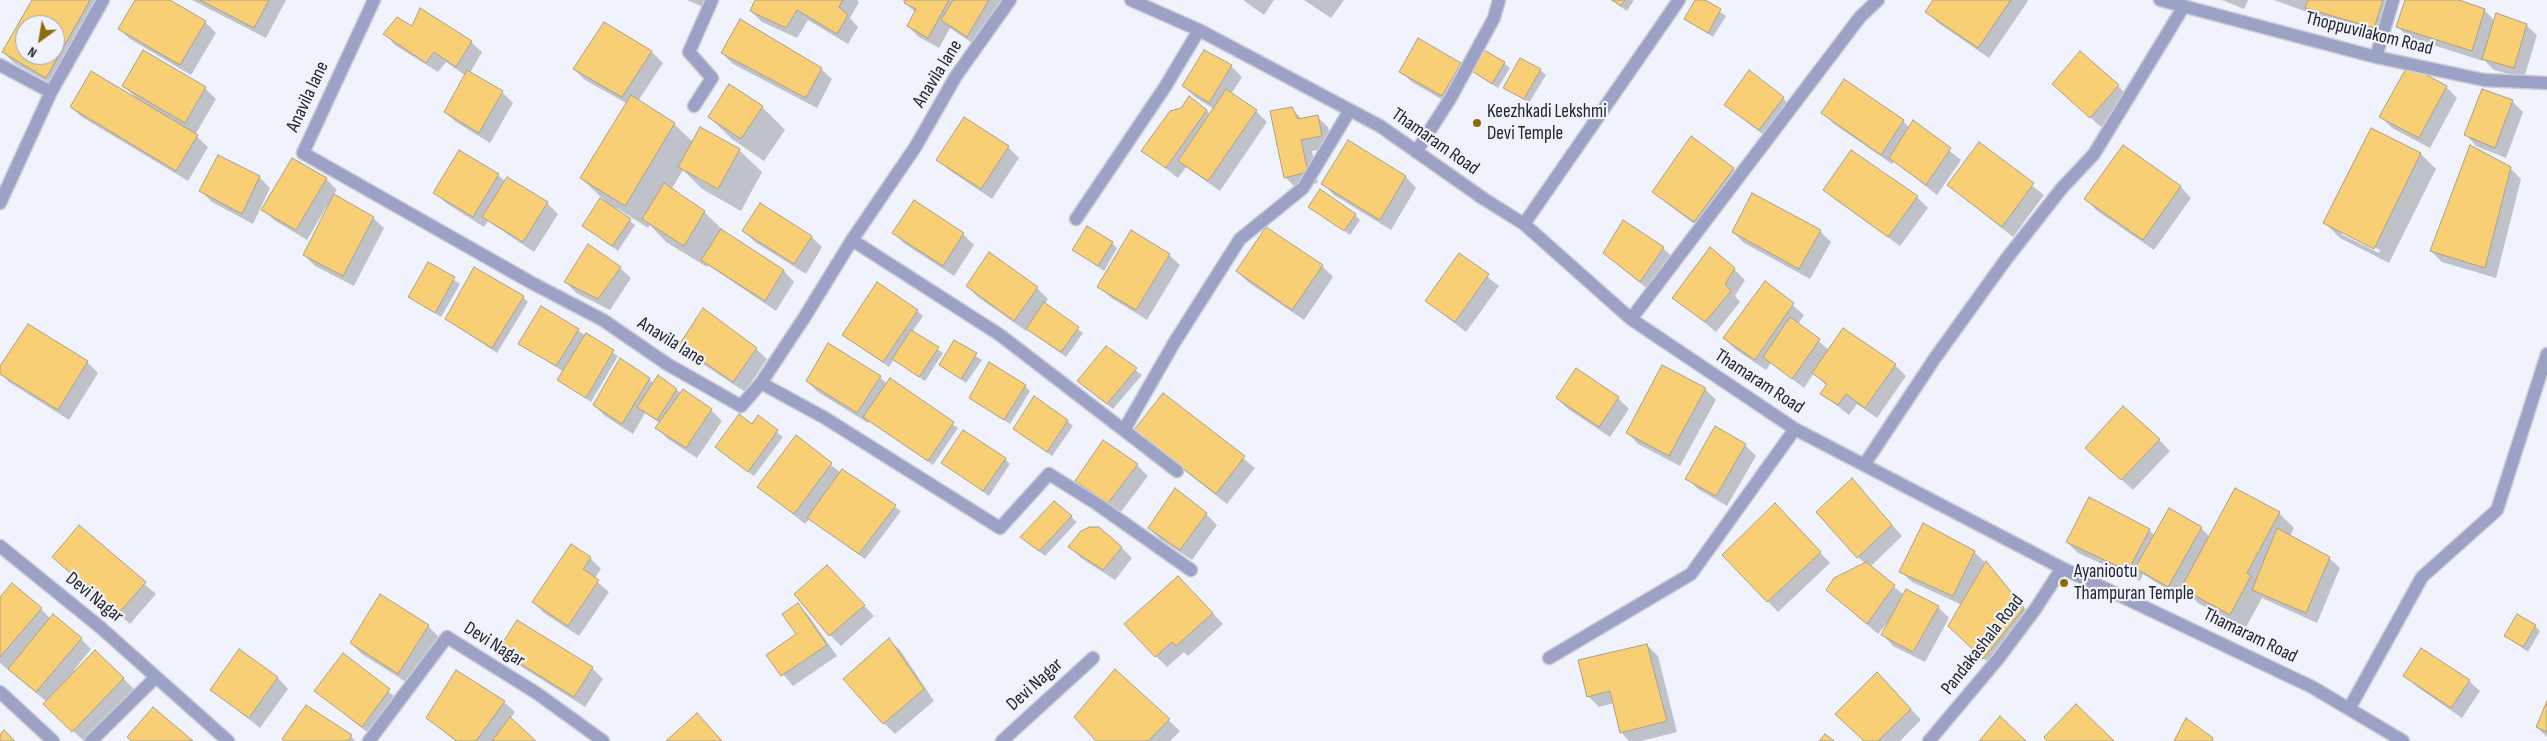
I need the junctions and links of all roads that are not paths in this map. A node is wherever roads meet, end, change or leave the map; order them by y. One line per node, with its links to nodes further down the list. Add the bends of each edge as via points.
1 (102, 0): 16 (street)
2 (374, 0): 26 (street, Anavila lane, via 303,153 603,320 667,364 740,406)
3 (712, 0): 17 (street, via 689,52 712,78)
4 (1010, 0): 23 (street, Anavila lane, via 956,76 916,146)
5 (1131, 0): 12 (street, Thamaram Road)
6 (1499, 0): 19 (street, via 1494,18 1450,99)
7 (1679, 0): 22 (street)
8 (1878, 0): 24 (street, via 1860,17)
9 (2160, 0): 11 (street, Thoppuvilakom Road)
10 (2393, 0): 13 (street)
11 (2184, 6): 13 (street, Thoppuvilakom Road); 29 (street, via 2094,154 2062,188 2007,258)
12 (1199, 30): 18 (street, Thamaram Road); 21 (street, via 1165,87)
13 (2376, 57): 15 (street, Thoppuvilakom Road, via 2484,80)
14 (0, 65): 16 (street)
15 (2547, 84)
16 (51, 92): 20 (street)
17 (694, 106)
18 (1350, 110): 19 (street, Thamaram Road, via 1380,126); 28 (street, via 1303,188 1240,238)
19 (1416, 152): 22 (street, Thamaram Road)
20 (0, 203)
21 (1076, 219)
22 (1524, 224): 24 (street, Thamaram Road)
23 (852, 240): 26 (street, Anavila lane); 28 (street, via 1000,335)
24 (1631, 319): 27 (street, Thamaram Road)
25 (2547, 354): 38 (street, via 2496,510 2422,576)
26 (761, 383): 33 (street, via 825,418 1000,528 1049,474)
27 (1795, 429): 29 (street, Thamaram Road); 35 (street, via 1691,574)
28 (1124, 430): 30 (street)
29 (1864, 465): 32 (street, Thamaram Road)
30 (1177, 471)
31 (0, 546): 36 (street, Devi Nagar, via 100,626)
32 (2062, 568): 38 (street, Thamaram Road, via 2258,660); 45 (street, Pandakashala Road, via 1998,659)
33 (1191, 570)
34 (1093, 658): 44 (street, Devi Nagar)
35 (1549, 658)
36 (156, 677): 40 (street); 41 (street, Devi Nagar)
37 (0, 692): 39 (street)
38 (2349, 709): 46 (street, Thamaram Road)
39 (53, 741)
40 (91, 741)
41 (228, 741)
42 (369, 741): 43 (street, Devi Nagar, via 447,637 538,694)
43 (603, 741)
44 (1002, 741)
45 (1929, 741)
46 (2403, 741)

